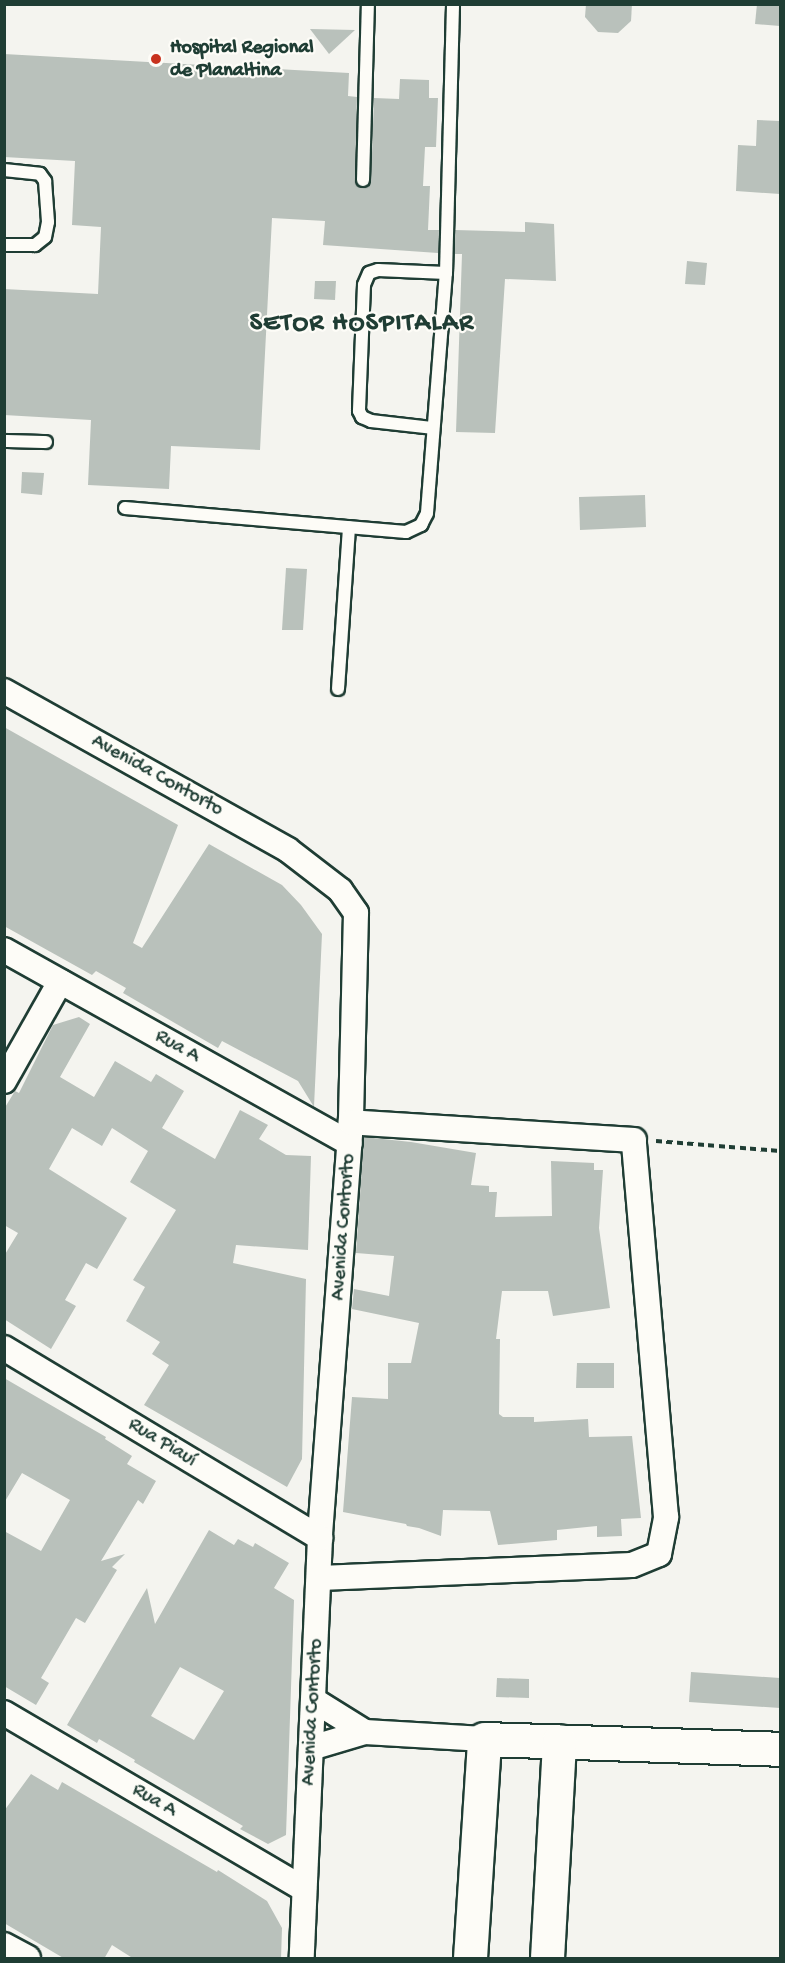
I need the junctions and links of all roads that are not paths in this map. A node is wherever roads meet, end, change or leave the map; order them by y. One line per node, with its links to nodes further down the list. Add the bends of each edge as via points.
1 (368, 4): 4 (lane)
2 (453, 4): 6 (lane)
3 (4, 170): 5 (lane, via 40,174 45,181 48,222 45,237 35,245)
4 (363, 180)
5 (4, 245)
6 (446, 273): 7 (lane); 7 (lane, via 378,270 369,273 364,285 359,411 371,422)
7 (432, 428): 11 (lane, via 427,513 421,525 406,532)
8 (4, 441): 9 (lane)
9 (46, 442)
10 (125, 508): 11 (lane)
11 (349, 527): 12 (lane)
12 (338, 689)
13 (4, 691): 17 (street, Avenida Contorto, via 288,850 340,890 356,913)
14 (4, 950): 15 (street, Rua A)
15 (60, 982): 16 (street); 17 (street, Rua A)
16 (4, 1081)
17 (351, 1133): 19 (street, Avenida Contorto); 20 (street, via 634,1140 666,1517 659,1554 632,1565)
18 (4, 1348): 19 (street, Rua Piauí)
19 (320, 1538): 20 (street, Avenida Contorto)
20 (320, 1578): 21 (street, Avenida Contorto)
21 (315, 1701): 23 (street); 26 (street, Avenida Contorto)
22 (4, 1713): 28 (street, Rua A)
23 (365, 1732): 24 (street); 26 (street)
24 (484, 1739): 25 (main road); 32 (main road)
25 (559, 1741): 27 (main road); 33 (main road)
26 (311, 1748): 28 (street, Avenida Contorto)
27 (780, 1749)
28 (304, 1889): 31 (street, Avenida Contorto)
29 (4, 1945): 30 (street)
30 (28, 1959)
31 (302, 1959)
32 (470, 1959)
33 (547, 1959)

